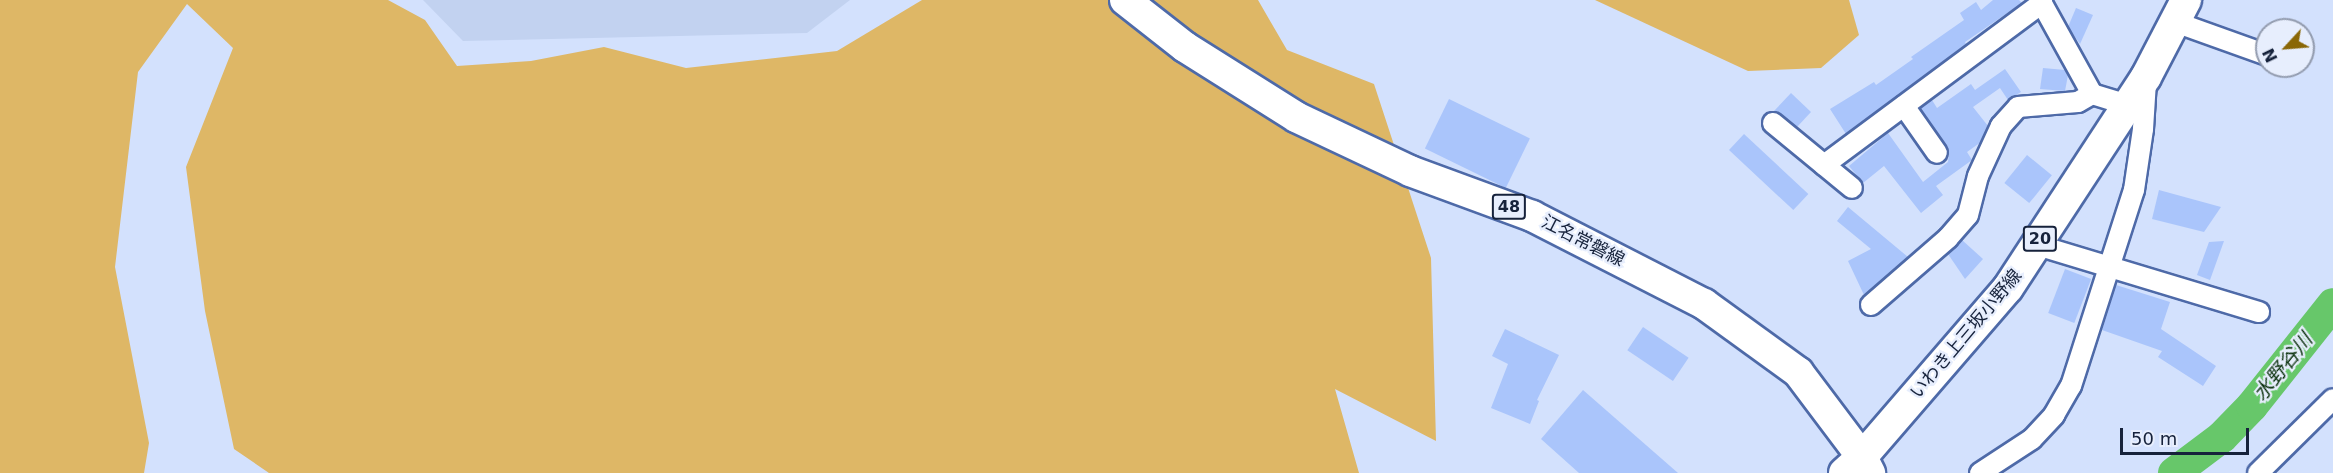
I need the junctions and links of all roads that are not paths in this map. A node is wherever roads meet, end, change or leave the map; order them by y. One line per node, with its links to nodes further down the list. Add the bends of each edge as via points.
1 (1125, 0): 18 (main road, 江名常磐線 / 48, via 1185,48 1296,117 1410,171 1532,216 1704,304 1798,372)
2 (2041, 2): 6 (street); 8 (street)
3 (2181, 11): 4 (street); 5 (main road, いわき上三坂小野線 / 20)
4 (2255, 49)
5 (2146, 77): 7 (main road, いわき上三坂小野線 / 20); 14 (street, via 2134,189)
6 (2092, 94): 7 (street); 15 (street, via 2078,102 2019,107 2001,126 1978,176 1968,215 1948,238)
7 (2128, 105): 13 (main road, いわき上三坂小野線 / 20)
8 (1904, 106): 10 (street); 11 (street)
9 (1773, 123): 11 (street)
10 (1937, 153)
11 (1824, 165): 12 (street)
12 (1852, 188)
13 (2037, 244): 14 (street); 18 (main road, いわき上三坂小野線 / 20, via 2008,288)
14 (2108, 267): 16 (street); 19 (street, via 2071,386 2054,415 2032,439)
15 (1871, 305)
16 (2259, 312)
17 (2333, 399): 20 (street)
18 (1858, 468)
19 (1980, 473)
20 (2258, 473)

